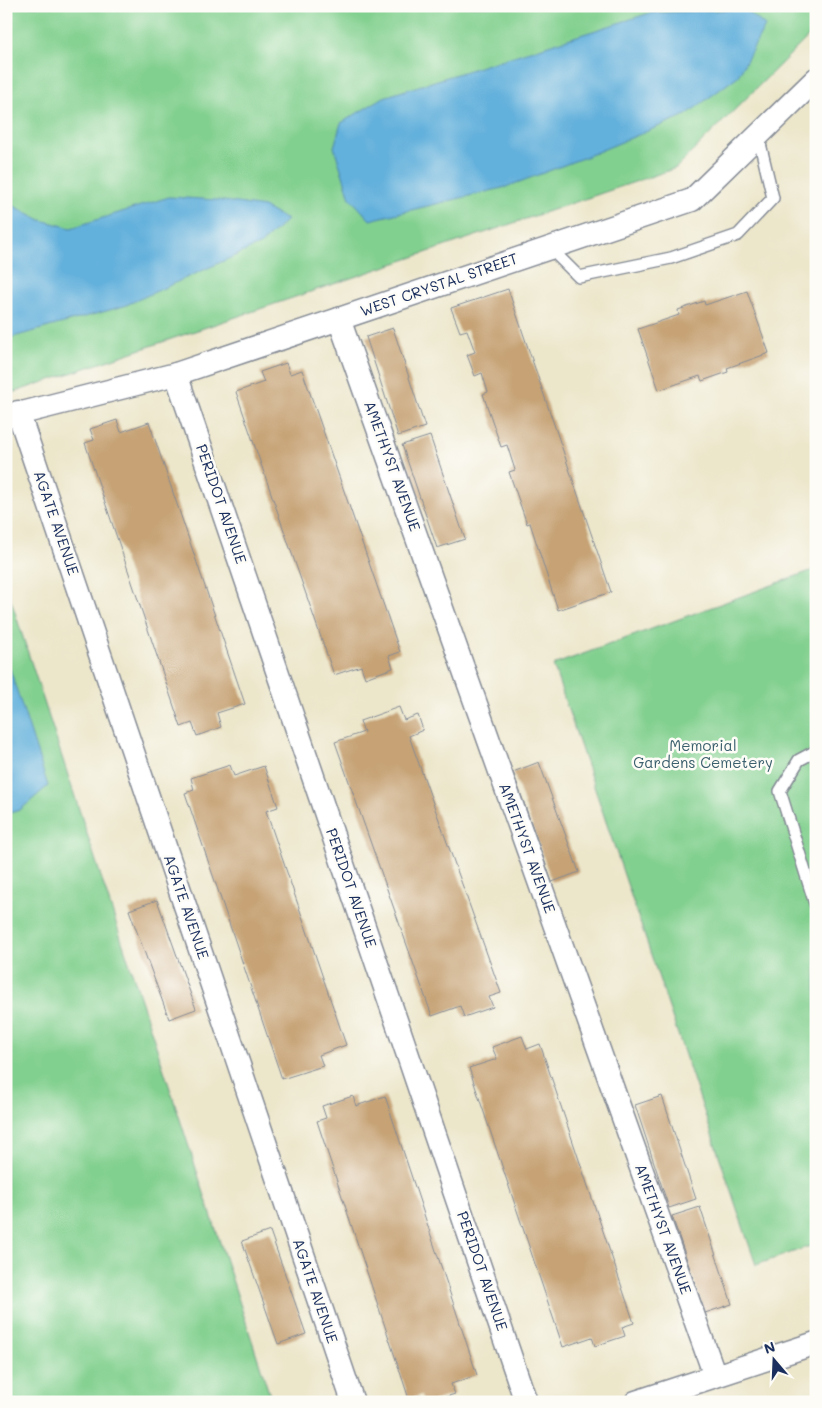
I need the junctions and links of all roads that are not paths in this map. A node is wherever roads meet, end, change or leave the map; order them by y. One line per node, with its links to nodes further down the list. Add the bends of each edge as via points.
1 (816, 79): 2 (street, WEST CRYSTAL STREET)
2 (758, 135): 3 (street, WEST CRYSTAL STREET, via 692,200); 3 (lane, via 773,198 738,235 671,258 579,277)
3 (550, 248): 4 (street, WEST CRYSTAL STREET)
4 (339, 319): 5 (street, WEST CRYSTAL STREET); 10 (street, AMETHYST AVENUE)
5 (176, 374): 6 (street, WEST CRYSTAL STREET); 13 (street, PERIDOT AVENUE)
6 (12, 415): 12 (street, AGATE AVENUE)
7 (816, 752): 8 (lane, via 799,760 780,791)
8 (816, 906)
9 (816, 1343): 10 (street)
10 (715, 1376): 11 (street)
11 (646, 1400)
12 (353, 1402)
13 (526, 1402)

